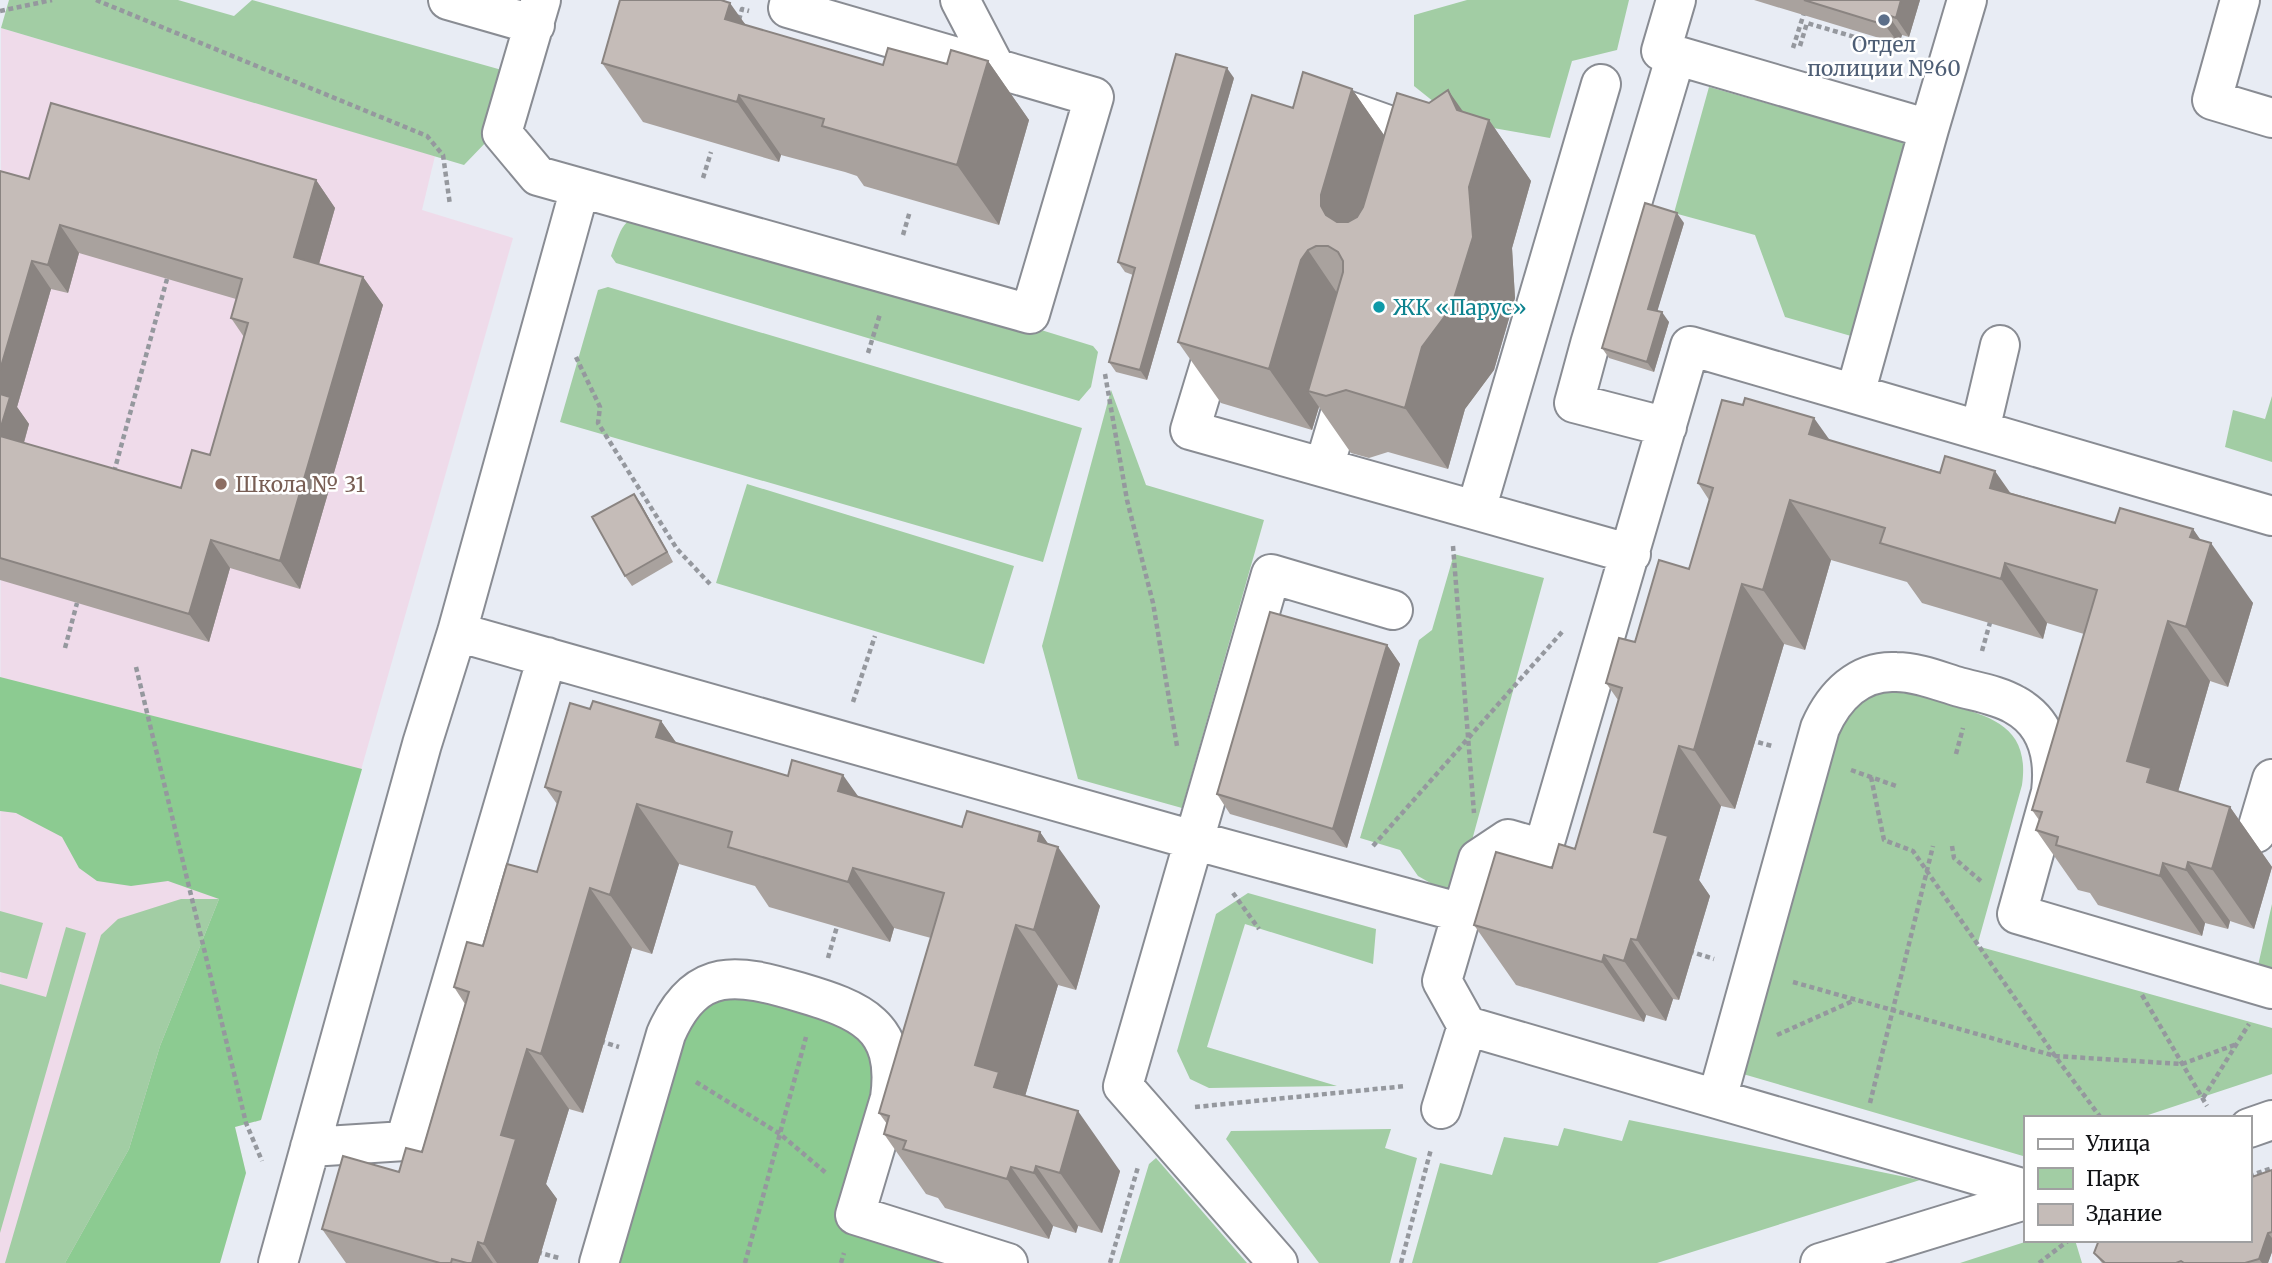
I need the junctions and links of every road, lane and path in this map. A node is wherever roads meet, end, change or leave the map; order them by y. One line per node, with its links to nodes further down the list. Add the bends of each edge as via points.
1 (52, 0): 11 (path)
2 (96, 0): 27 (path, via 427,136 443,155)
3 (448, 0): 12 (street)
4 (790, 0): 20 (street, via 788,8)
5 (960, 0): 20 (street)
6 (1676, 0): 19 (street, via 1661,51)
7 (1967, 0): 24 (street)
8 (2241, 0): 23 (street, via 2212,100)
9 (1794, 7): 10 (path)
10 (1806, 8): 14 (path); 15 (path)
11 (0, 11)
12 (538, 12): 26 (street, via 502,133 538,176)
13 (751, 12): 16 (path, via 742,9)
14 (1814, 13)
15 (1801, 25)
16 (736, 30)
17 (1883, 34): 18 (path, via 1895,37 1892,48 1807,23)
18 (1800, 46)
19 (1676, 55): 24 (street); 35 (street, via 1574,403)
20 (996, 69): 26 (street, via 1094,97 1030,314)
21 (1601, 84): 39 (street)
22 (1287, 108): 25 (street, via 1329,104 1422,138)
23 (2272, 118)
24 (1929, 129): 34 (street)
25 (1407, 187)
26 (580, 188): 29 (street)
27 (450, 205)
28 (167, 279): 38 (path)
29 (549, 300): 42 (path, via 600,407 598,423 677,549); 46 (street)
30 (1229, 301): 37 (street, via 1190,430)
31 (1361, 341): 37 (street)
32 (2000, 345): 36 (street)
33 (1105, 374): 53 (path, via 1127,500 1153,603)
34 (1855, 394): 35 (street, via 1690,346); 36 (street)
35 (1667, 427): 41 (street)
36 (1980, 430): 40 (street)
37 (1324, 467): 39 (street)
38 (112, 477)
39 (1463, 507): 41 (street); 51 (path)
40 (2272, 516)
41 (1631, 554): 61 (street, via 1543,849 1508,839)
42 (710, 584)
43 (77, 603): 48 (path)
44 (1394, 610): 59 (street, via 1271,574)
45 (1567, 625): 51 (path)
46 (457, 632): 49 (street); 89 (street)
47 (875, 636): 52 (path)
48 (65, 648)
49 (547, 657): 52 (street); 89 (street, via 405,1141)
50 (136, 667): 89 (path, via 246,1124 265,1167)
51 (1468, 737): 61 (path); 63 (path, via 1365,855)
52 (841, 740): 59 (street)
53 (1177, 748)
54 (1812, 757): 55 (path); 67 (street, via 1828,709 1857,681 1875,674 1915,674 2016,705 2044,734 2053,772 2017,914); 68 (street)
55 (1871, 777): 57 (path); 62 (path, via 1884,840 1913,851)
56 (2272, 779): 58 (street)
57 (1899, 787)
58 (2256, 833)
59 (1193, 840): 63 (street); 86 (street, via 1123,1086)
60 (1933, 846): 62 (path)
61 (1478, 859): 65 (street)
62 (1927, 872): 72 (path); 75 (path)
63 (1357, 884): 65 (street)
64 (1230, 890): 66 (path)
65 (1462, 913): 73 (street, via 1442,981)
66 (1259, 929)
67 (2138, 950): 69 (street); 78 (path, via 2130,976)
68 (1753, 970): 71 (path); 76 (street)
69 (2272, 989): 74 (path)
70 (817, 997): 77 (street, via 741,978 703,987 674,1015); 87 (path); 93 (street, via 856,1011 883,1040 890,1059 890,1098)
71 (1855, 1000): 72 (path); 76 (path)
72 (1893, 1011): 75 (path); 88 (path)
73 (1467, 1026): 79 (street); 81 (street)
74 (2237, 1044): 78 (path); 80 (path)
75 (2055, 1056): 78 (path); 83 (path)
76 (1728, 1057): 81 (street)
77 (658, 1059): 87 (path); 97 (street)
78 (2182, 1063): 80 (path)
79 (1445, 1096): 86 (path, via 1177,1108); 103 (path)
80 (2203, 1098): 82 (path)
81 (1717, 1099): 88 (street)
82 (2207, 1106)
83 (2100, 1116)
84 (2272, 1121): 85 (street)
85 (2251, 1127)
86 (1161, 1128): 101 (path, via 1143,1151); 102 (street)
87 (780, 1134): 93 (path); 99 (path)
88 (1861, 1141): 92 (street)
89 (306, 1163): 98 (street)
90 (2272, 1168): 91 (path)
91 (2251, 1174)
92 (2024, 1189)
93 (860, 1200): 100 (street, via 855,1215)
94 (2024, 1200): 104 (street)
95 (2066, 1242): 105 (path)
96 (533, 1251): 97 (path)
97 (582, 1261)
98 (278, 1263)
99 (745, 1263)
100 (1008, 1263)
101 (1110, 1263)
102 (1278, 1263)
103 (1401, 1263)
104 (1820, 1263)
105 (2039, 1263)

